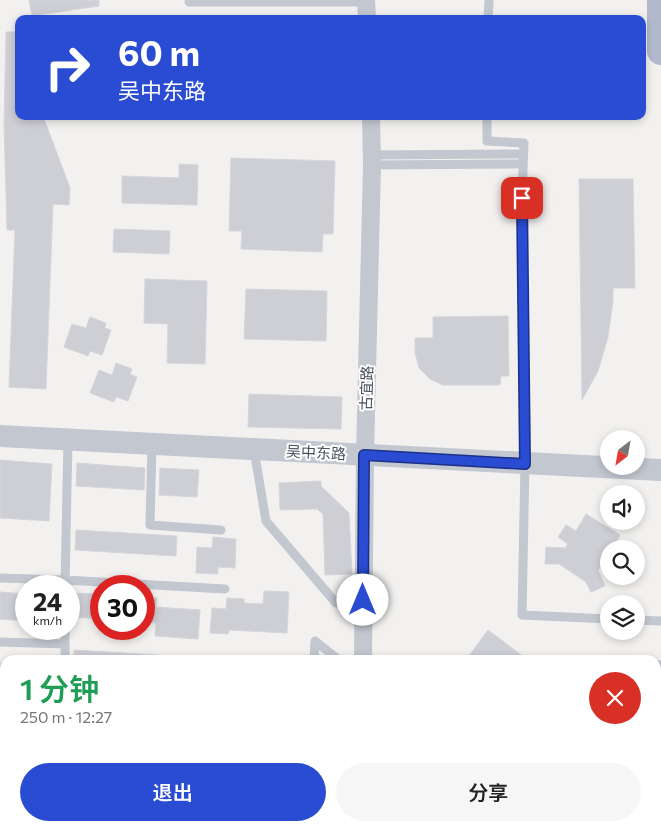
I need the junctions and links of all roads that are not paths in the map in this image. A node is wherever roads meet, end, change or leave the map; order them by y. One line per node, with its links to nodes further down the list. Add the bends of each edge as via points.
1 (189, 0): 4 (lane)
2 (660, 0): 6 (main road)
3 (489, 1): 5 (lane)
4 (366, 7)
5 (488, 15)
6 (661, 51)
7 (370, 120): 10 (street, 古宜路)
8 (487, 120): 9 (lane, via 488,140 524,143)
9 (523, 154): 10 (lane); 11 (lane)
10 (372, 160): 11 (lane); 16 (street, 古宜路)
11 (523, 164): 17 (lane)
12 (0, 436): 13 (street, 吴中东路)
13 (68, 440): 14 (street, 吴中东路); 20 (lane)
14 (152, 444): 15 (street, 吴中东路); 19 (lane, via 150,525)
15 (254, 449): 16 (street, 吴中东路); 25 (lane, via 266,521)
16 (364, 455): 17 (street, 吴中东路); 35 (street, 古宜路)
17 (525, 464): 18 (street, 吴中东路); 26 (lane, via 522,615)
18 (661, 470)
19 (221, 530)
20 (65, 575)
21 (0, 578): 22 (lane)
22 (15, 579)
23 (80, 584): 24 (lane)
24 (225, 589)
25 (336, 603)
26 (600, 619)
27 (645, 620): 28 (lane)
28 (661, 621)
29 (65, 640): 31 (lane)
30 (0, 642): 31 (lane)
31 (65, 644): 32 (lane)
32 (65, 655)
33 (314, 655): 34 (lane, via 314,641)
34 (332, 655)
35 (365, 655)

